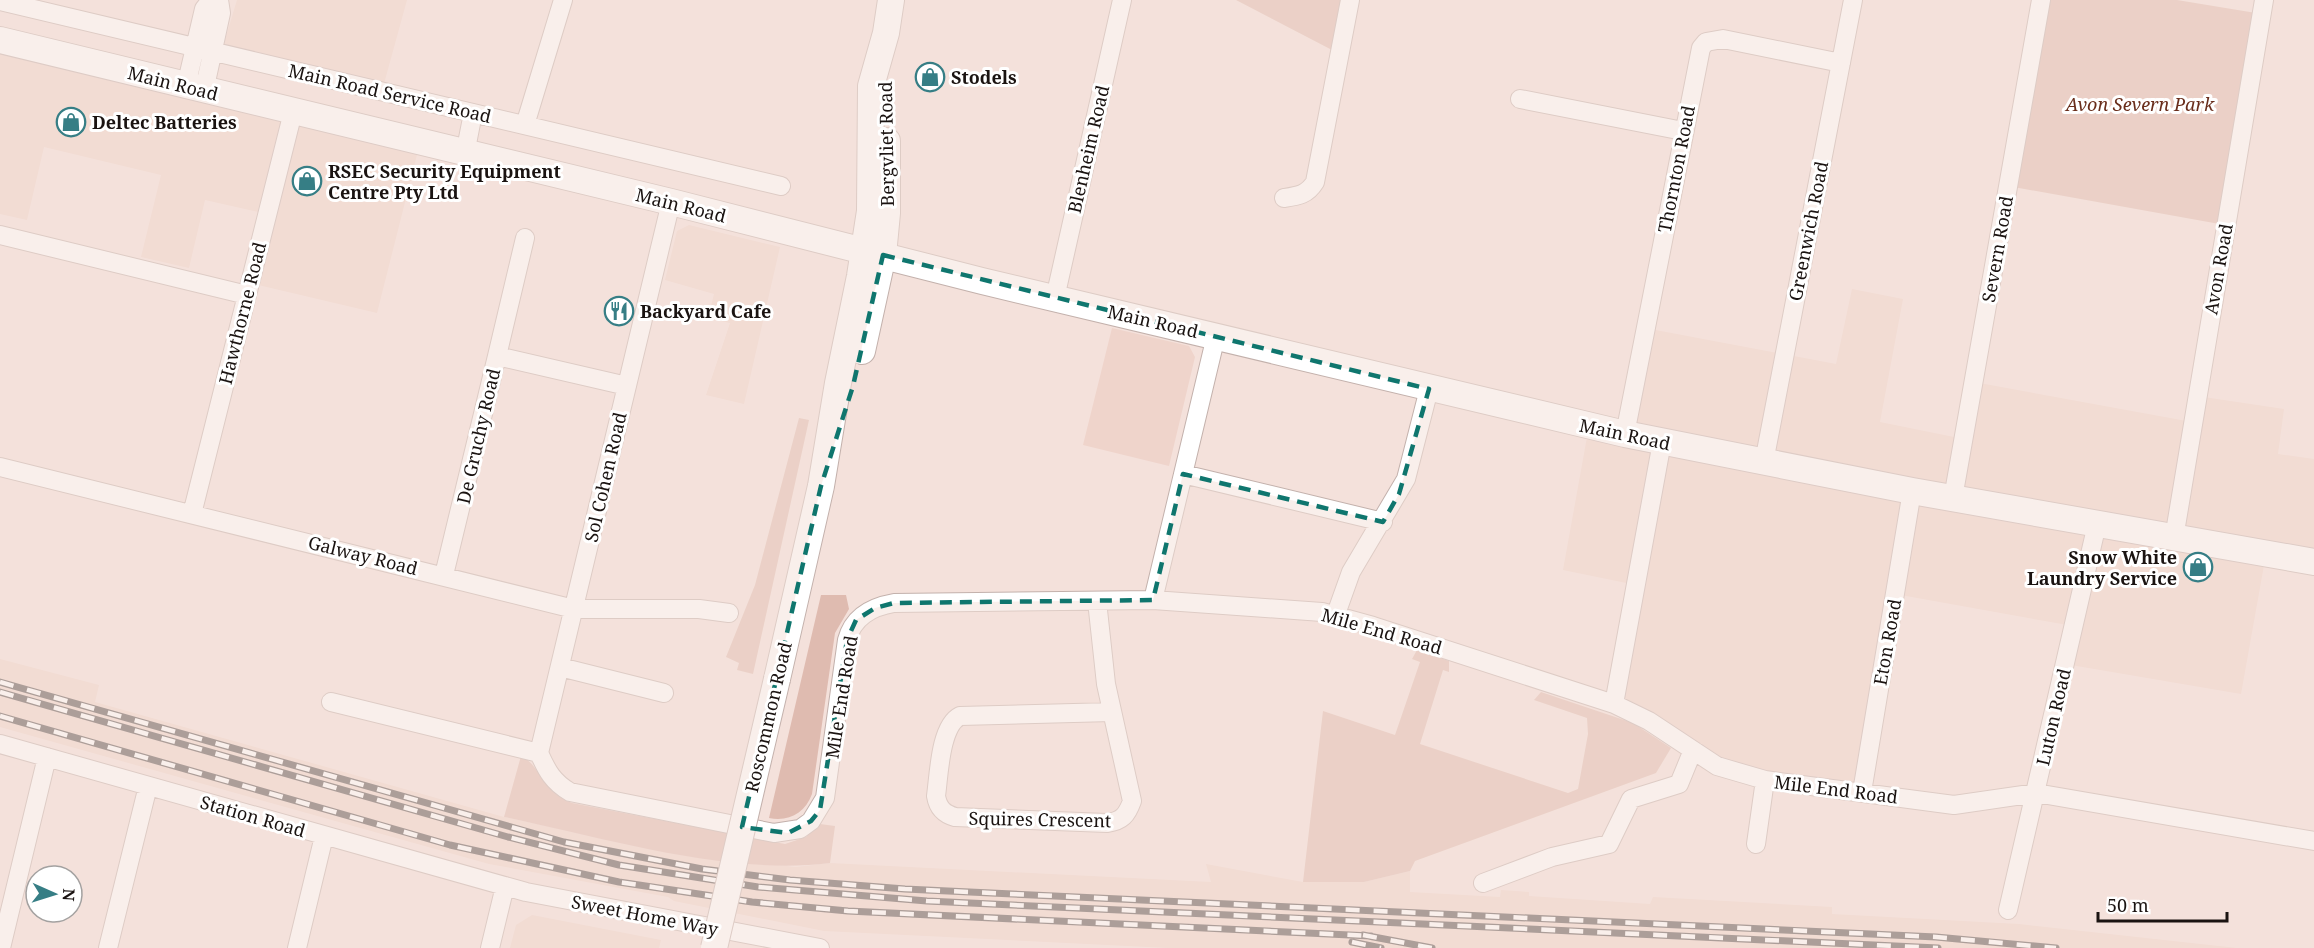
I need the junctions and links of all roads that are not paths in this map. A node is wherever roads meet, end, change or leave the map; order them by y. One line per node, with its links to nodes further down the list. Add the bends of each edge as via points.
1 (211, 0): 12 (street, via 204,9)
2 (219, 0): 13 (street, via 221,13)
3 (563, 0): 19 (street)
4 (891, 0): 27 (main road, Bergvliet Road, via 886,33 888,180)
5 (1122, 0): 29 (street, Blenheim Road)
6 (1350, 0): 23 (street, via 1315,182 1310,190)
7 (1853, 0): 14 (street, Greenwich Road)
8 (2041, 0): 40 (street, Severn Road)
9 (2264, 0): 44 (street, Avon Road)
10 (0, 1): 12 (street, Main Road Service Road)
11 (0, 40): 15 (main road, Main Road)
12 (195, 47): 13 (street, Main Road Service Road); 15 (street)
13 (213, 51): 15 (street); 18 (street, Main Road Service Road)
14 (1840, 63): 20 (street, Thornton Road, via 1723,39 1706,42 1697,58); 36 (street, Greenwich Road)
15 (195, 89): 17 (main road, Main Road)
16 (1520, 99): 20 (street)
17 (293, 112): 21 (main road, Main Road); 28 (street, Hawthorne Road)
18 (473, 113): 19 (street, Main Road Service Road); 21 (street)
19 (525, 125): 22 (street, Main Road Service Road)
20 (1683, 131): 34 (street, Thornton Road)
21 (465, 154): 24 (main road, Main Road)
22 (781, 186)
23 (1284, 198)
24 (671, 202): 27 (main road, Main Road); 32 (street, Sol Cohen Road)
25 (0, 235): 28 (street)
26 (525, 238): 31 (street)
27 (874, 253): 29 (main road, Main Road); 75 (main road, Roscommon Road, bridge, via 853,386 821,486)
28 (247, 295): 41 (street, Hawthorne Road)
29 (1055, 298): 30 (main road, Main Road)
30 (1216, 336): 33 (main road, Main Road); 38 (street)
31 (497, 356): 32 (street, De Gruchy Road); 46 (street, De Gruchy Road)
32 (627, 386): 49 (street, Sol Cohen Road)
33 (1429, 388): 34 (main road, Main Road); 42 (street, via 1406,479)
34 (1625, 434): 35 (main road, Main Road)
35 (1662, 442): 36 (main road, Main Road); 55 (street)
36 (1764, 462): 39 (main road, Main Road)
37 (0, 468): 41 (street, Galway Road)
38 (1183, 474): 42 (street); 47 (street)
39 (1912, 491): 40 (main road, Main Road); 63 (street, Eton Road)
40 (1953, 498): 43 (main road, Main Road)
41 (192, 514): 46 (street, Galway Road)
42 (1383, 522): 51 (street, via 1346,583)
43 (2097, 524): 44 (main road, Main Road); 64 (street, Luton Road)
44 (2174, 538): 45 (main road, Main Road)
45 (2314, 562)
46 (444, 575): 49 (street, Galway Road)
47 (1153, 600): 48 (street, Mile End Road); 51 (street, Mile End Road)
48 (1097, 601): 56 (street); 59 (street, Mile End Road, via 894,603 865,613 849,630 825,798 811,821 788,833 570,792 547,772)
49 (574, 609): 50 (street, Galway Road, via 699,609); 52 (street, Sol Cohen Road)
50 (729, 613)
51 (1336, 614): 55 (street, Mile End Road)
52 (560, 667): 53 (street); 59 (street, Sol Cohen Road)
53 (663, 693)
54 (331, 702): 59 (street)
55 (1614, 704): 58 (street, Mile End Road)
56 (1112, 712): 56 (street, Squires Crescent, via 1132,801 1128,813 1119,821 955,817 947,815 937,804 946,732 955,718)
57 (0, 744): 60 (street, Station Road)
58 (1693, 750): 61 (street, Mile End Road, via 1717,766); 68 (street, via 1679,784 1636,796 1627,804 1609,844 1552,857)
59 (540, 753)
60 (47, 757): 62 (street, Station Road); 71 (street)
61 (1765, 780): 63 (street, Mile End Road); 67 (street)
62 (148, 786): 65 (street, Station Road); 72 (street)
63 (1862, 792): 64 (street, Mile End Road, via 1954,805)
64 (2036, 793): 66 (street, Mile End Road); 70 (street, Luton Road)
65 (324, 836): 69 (street, Station Road); 73 (street)
66 (2314, 841)
67 (1756, 844)
68 (1483, 883)
69 (505, 886): 74 (street); 76 (street, Sweet Home Way)
70 (2008, 910)
71 (1, 948)
72 (108, 948)
73 (297, 948)
74 (490, 948)
75 (714, 948)
76 (820, 948)

